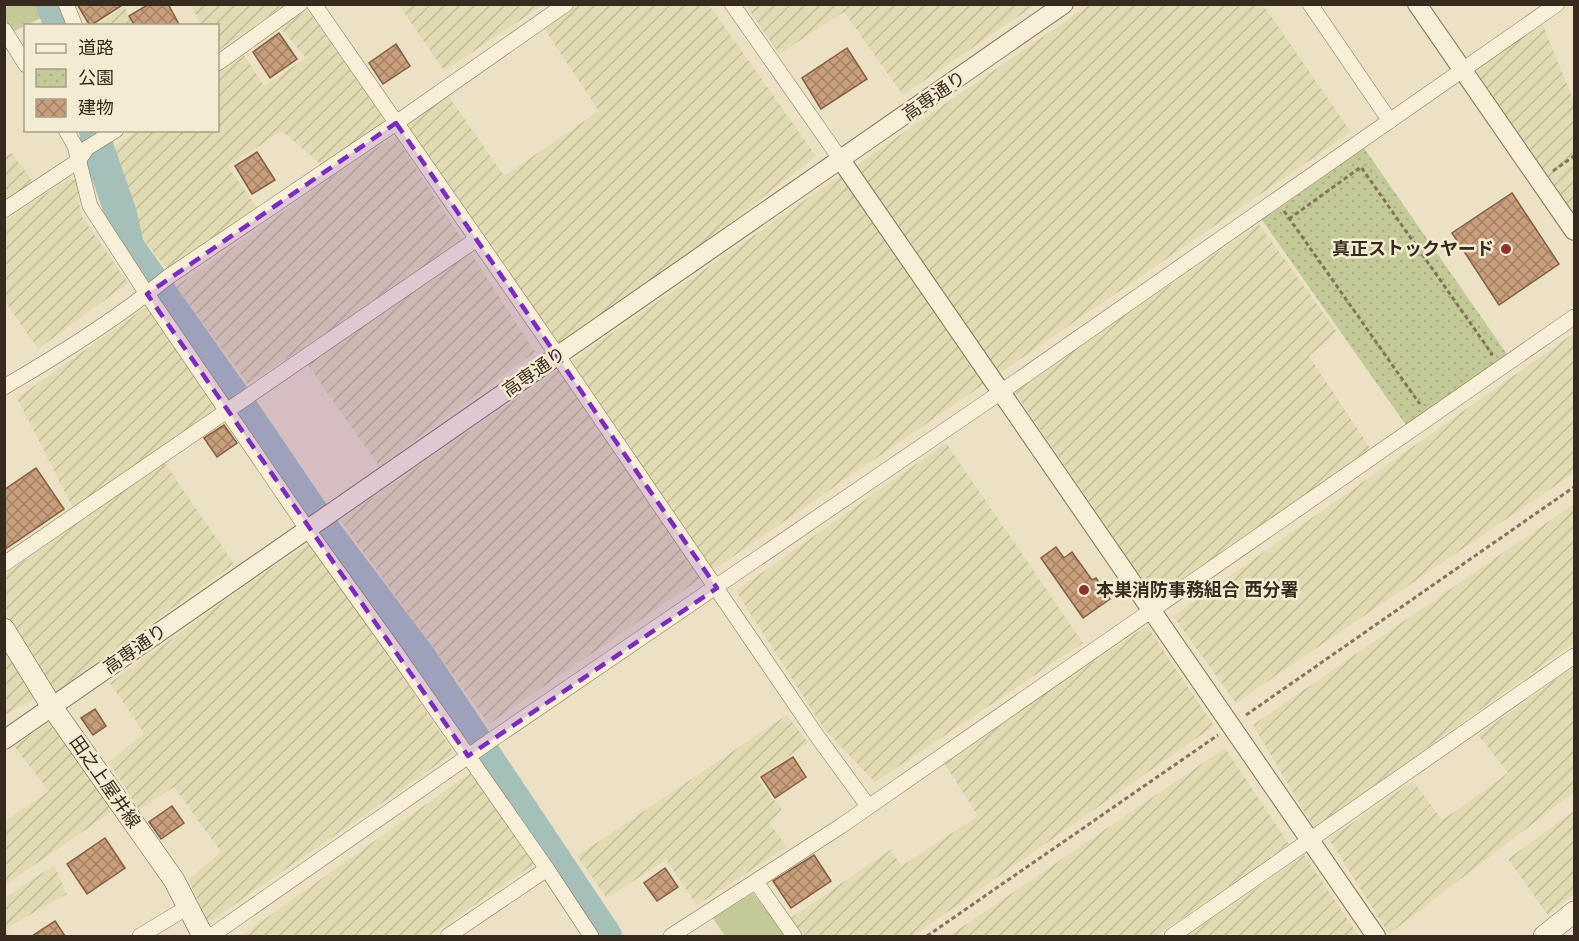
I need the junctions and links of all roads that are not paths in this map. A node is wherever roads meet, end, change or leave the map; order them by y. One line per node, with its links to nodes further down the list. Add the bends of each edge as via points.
1 (66, 4): 10 (street)
2 (300, 4): 13 (street)
3 (314, 4): 16 (street)
4 (566, 4): 16 (street)
5 (732, 4): 19 (street)
6 (1065, 4): 19 (street, 高専通り)
7 (1311, 4): 15 (street)
8 (1417, 4): 14 (street)
9 (1557, 4): 14 (street)
10 (74, 24)
11 (4, 30): 12 (street)
12 (24, 62)
13 (219, 62)
14 (1462, 70): 15 (street); 22 (street)
15 (1390, 120): 28 (street)
16 (396, 123): 23 (street); 24 (street)
17 (67, 132): 20 (street)
18 (113, 132): 20 (street, via 87,148)
19 (841, 160): 26 (street, 高専通り); 28 (street)
20 (78, 161): 21 (street); 24 (street, via 90,207)
21 (4, 210)
22 (1575, 231)
23 (477, 239): 26 (street); 29 (street)
24 (147, 294): 27 (street); 29 (street)
25 (1575, 317): 33 (street)
26 (558, 356): 30 (street, 高専通り); 32 (street)
27 (4, 387)
28 (1001, 392): 32 (street); 33 (street)
29 (227, 412): 30 (street); 31 (street)
30 (310, 528): 36 (street, 高専通り); 38 (street)
31 (4, 564)
32 (717, 588): 38 (street); 39 (street)
33 (1152, 611): 39 (street); 40 (street)
34 (4, 629): 36 (main road, 田之上屋井線)
35 (1575, 656): 40 (street)
36 (52, 707): 37 (street, 高専通り); 43 (main road, 田之上屋井線, via 174,880)
37 (4, 740)
38 (468, 756): 41 (street); 47 (street)
39 (868, 806): 42 (street)
40 (1309, 840): 52 (street); 53 (street)
41 (547, 869): 48 (street); 49 (street)
42 (756, 882): 50 (street); 51 (street)
43 (188, 907): 45 (street); 46 (main road, 田之上屋井線)
44 (1575, 912): 54 (main road)
45 (140, 936)
46 (203, 936)
47 (211, 936)
48 (448, 936)
49 (591, 936)
50 (671, 936)
51 (794, 936)
52 (1172, 936)
53 (1376, 936)
54 (1544, 936)

